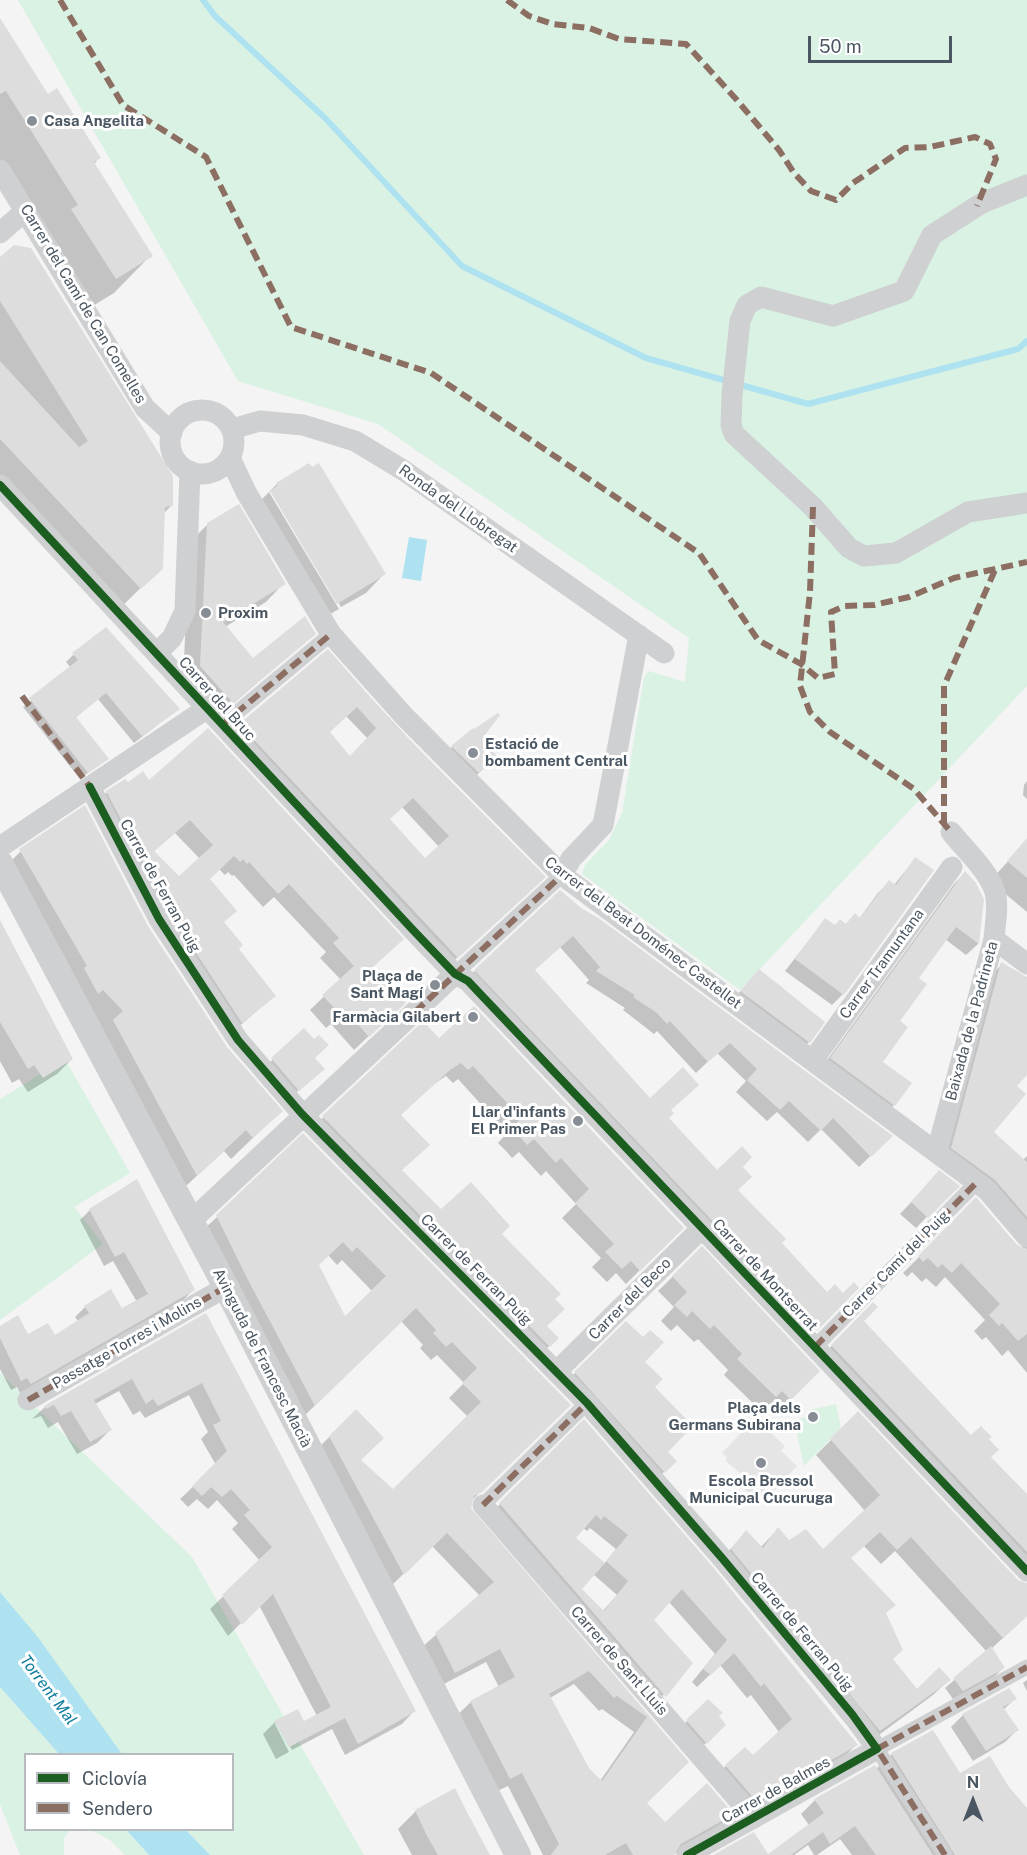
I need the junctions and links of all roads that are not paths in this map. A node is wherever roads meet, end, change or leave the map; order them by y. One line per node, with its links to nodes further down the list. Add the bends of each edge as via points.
1 (0, 170): 3 (street, Carrer del Camí de Can Comelles)
2 (1027, 185): 10 (street, via 982,202 932,235 904,291 833,316 761,297 747,305 740,321 731,425 738,438 813,507 849,548 864,556 909,548 968,512)
3 (26, 210): 4 (street); 6 (street, Carrer del Camí de Can Comelles, via 145,408)
4 (0, 233)
5 (232, 429): 6 (street, via 219,415 200,410 182,417); 7 (street); 12 (street, Ronda del Llobregat, via 260,421 303,425 355,441 404,470)
6 (172, 433): 8 (street, via 174,456)
7 (230, 459): 8 (street, via 212,472); 11 (street, Carrer del Beat Doménec Castellet)
8 (190, 471): 13 (street, via 185,610 172,638)
9 (0, 485): 13 (street, Carrer del Bruc)
10 (1027, 503)
11 (331, 634): 16 (street); 22 (street, Carrer del Beat Doménec Castellet, via 404,716)
12 (639, 636): 14 (street, Ronda del Llobregat); 22 (street, via 603,825 572,858)
13 (157, 653): 15 (street, Carrer del Bruc)
14 (664, 653)
15 (206, 709): 16 (street, Carrer del Bruc); 17 (street)
16 (222, 725): 25 (street, Carrer del Bruc)
17 (90, 787): 19 (street); 27 (street, Carrer de Ferran Puig, via 159,919 208,995 238,1040)
18 (951, 832): 23 (street, Baixada de la Padrineta, via 995,892)
19 (0, 847)
20 (0, 863): 30 (street, Avinguda de Francesc Macià)
21 (952, 867): 26 (street, Carrer Tramuntana)
22 (562, 875): 25 (street); 26 (street, Carrer del Beat Doménec Castellet)
23 (994, 939): 24 (street); 28 (street, Baixada de la Padrineta)
24 (1027, 964)
25 (455, 974): 27 (street); 31 (street, Carrer de Montserrat, via 468,981)
26 (813, 1060): 28 (street, Carrer del Beat Doménec Castellet)
27 (302, 1114): 30 (street); 35 (street, Carrer de Ferran Puig)
28 (937, 1152): 29 (street, Carrer del Beat Doménec Castellet)
29 (977, 1182): 32 (street, Carrer del Beat Doménec Castellet); 34 (street, Carrer Camí del Puig)
30 (191, 1221): 33 (street, Avinguda de Francesc Macià)
31 (702, 1228): 34 (street, Carrer de Montserrat); 35 (street, Carrer del Beco)
32 (1027, 1237)
33 (226, 1287): 36 (street, Passatge Torres i Molins); 43 (street, Avinguda de Francesc Macià)
34 (815, 1347): 39 (street, Carrer de Montserrat)
35 (557, 1371): 37 (street, Carrer de Ferran Puig)
36 (28, 1400)
37 (587, 1403): 38 (street); 41 (street, Carrer de Ferran Puig, via 722,1558)
38 (483, 1504): 42 (street, Carrer de Sant Lluis)
39 (1027, 1571)
40 (1027, 1667): 41 (street, Carrer de Balmes)
41 (877, 1749): 42 (street, Carrer de Balmes); 45 (street)
42 (754, 1818): 44 (street, Carrer de Balmes)
43 (518, 1855)
44 (687, 1855)
45 (945, 1855)

